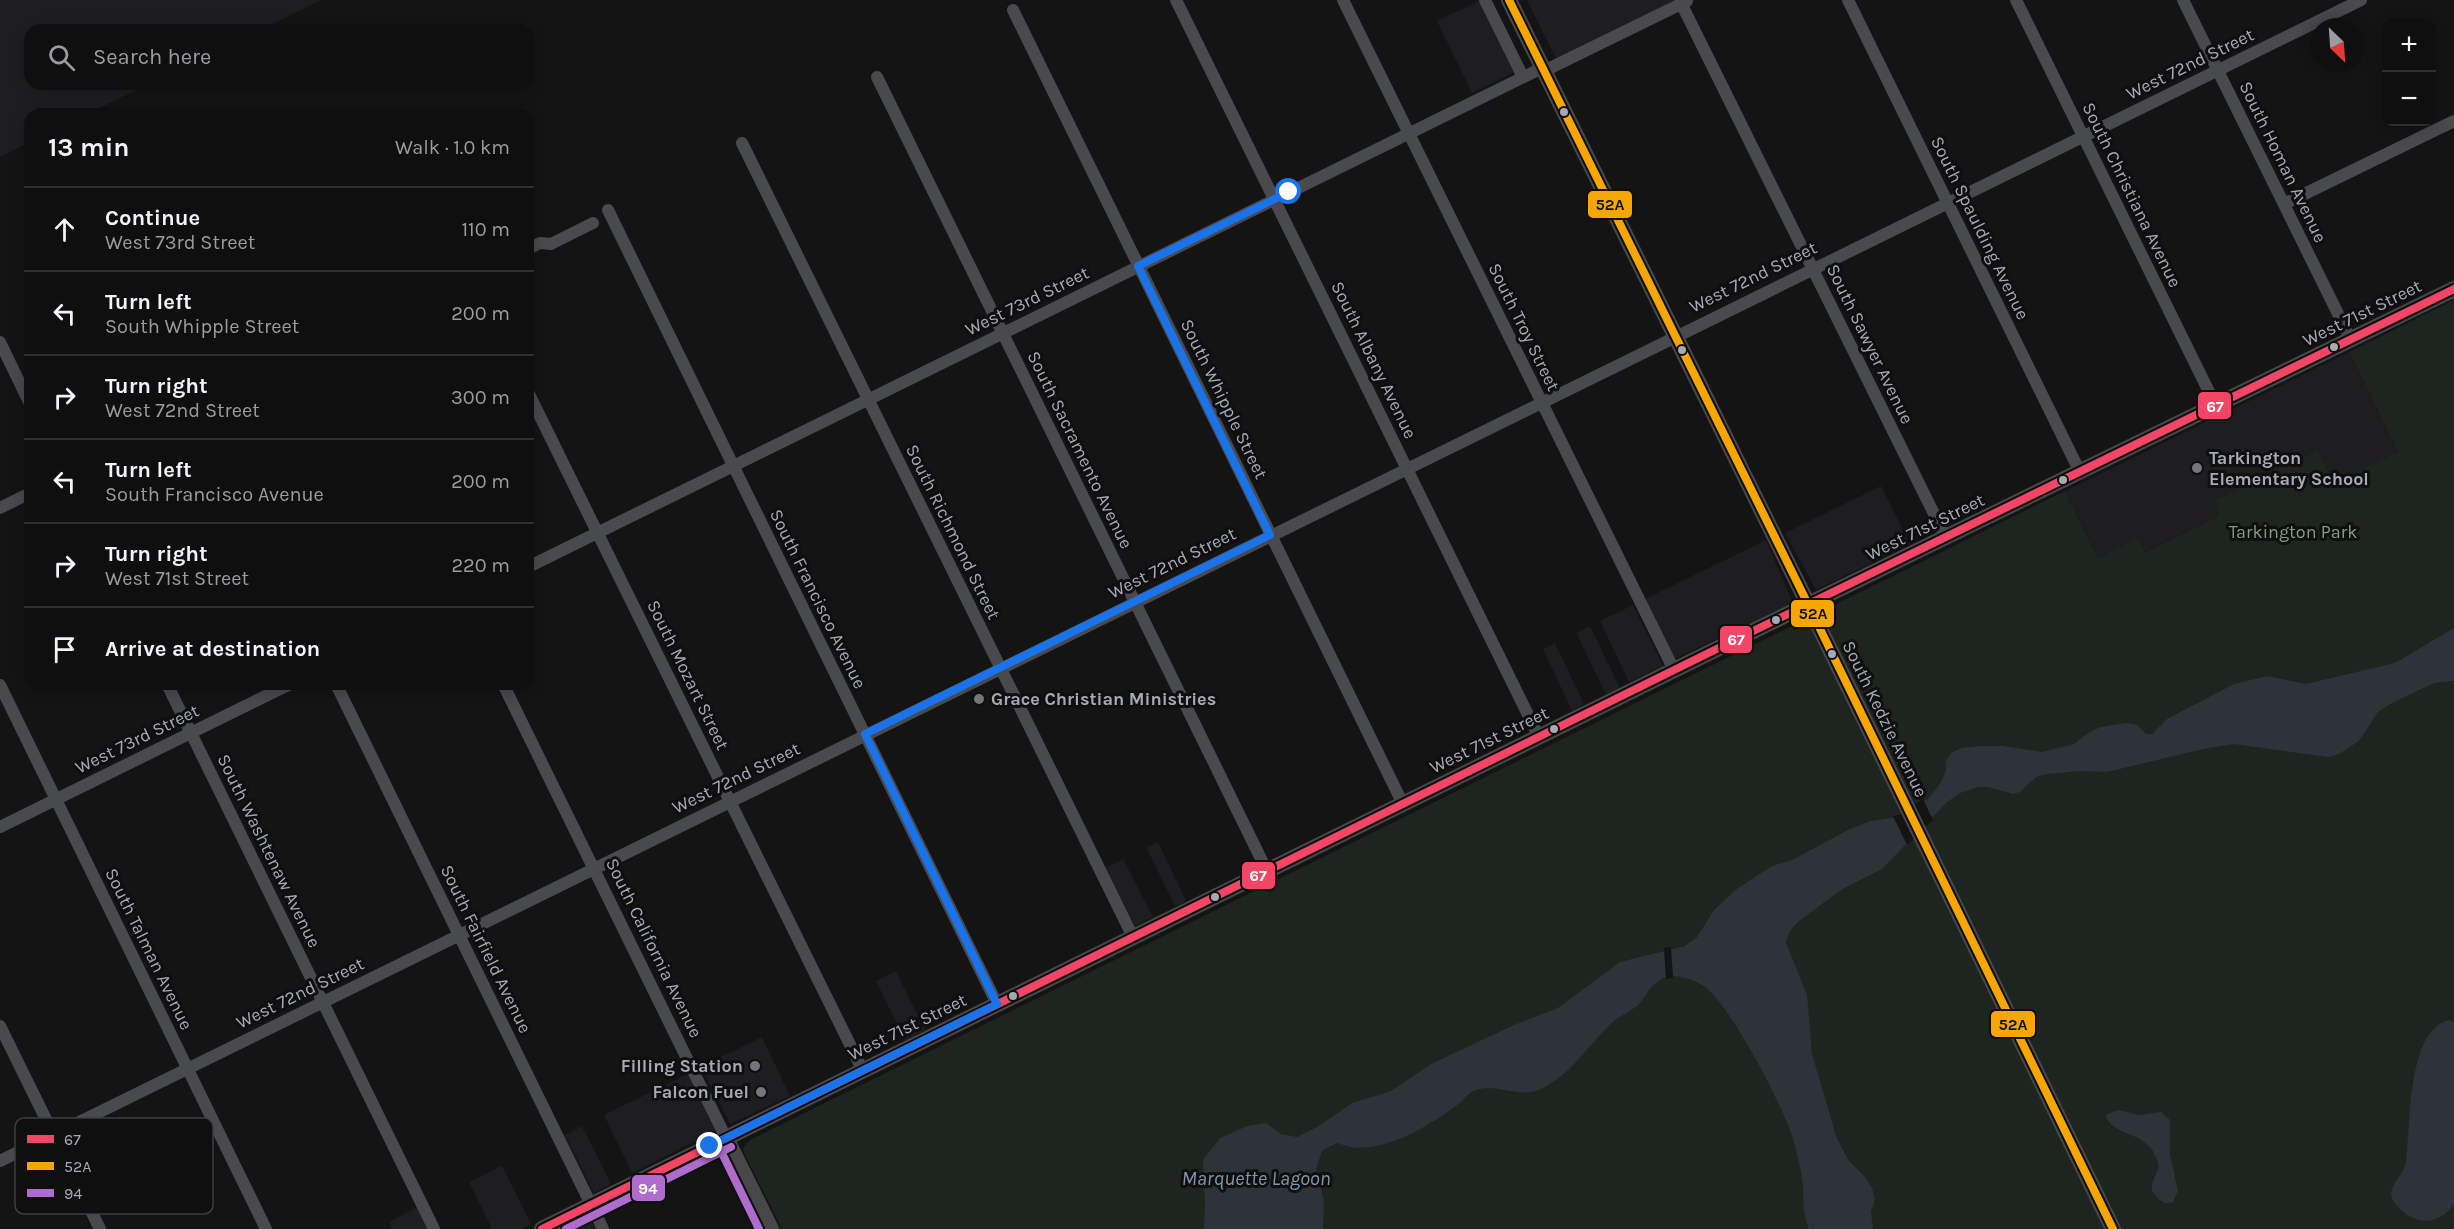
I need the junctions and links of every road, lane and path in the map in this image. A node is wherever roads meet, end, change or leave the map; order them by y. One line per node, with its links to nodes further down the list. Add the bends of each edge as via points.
1 (1176, 0): 19 (street, South Albany Avenue)
2 (1343, 0): 16 (street, South Troy Street)
3 (1485, 0): 14 (street)
4 (1509, 0): 11 (main road, South Kedzie Avenue)
5 (1848, 0): 20 (street, South Spaulding Avenue)
6 (2016, 0): 17 (street, South Christiana Avenue)
7 (2183, 0): 12 (street, South Homan Avenue)
8 (2361, 0): 12 (street, West 72nd Street)
9 (1685, 2): 11 (street, West 73rd Street); 26 (street, South Sawyer Avenue)
10 (1013, 10): 25 (street, South Whipple Street)
11 (1543, 69): 14 (street, West 73rd Street); 29 (main road, South Kedzie Avenue)
12 (2218, 71): 17 (street, West 72nd Street); 21 (street, South Homan Avenue)
13 (877, 77): 28 (street, South Sacramento Avenue)
14 (1523, 77): 16 (street, West 73rd Street)
15 (2454, 121): 21 (street)
16 (1409, 133): 19 (street, West 73rd Street); 34 (street, South Troy Street)
17 (2083, 137): 20 (street, West 72nd Street); 36 (street, South Christiana Avenue)
18 (742, 143): 33 (street, South Richmond Street)
19 (1274, 199): 25 (street, West 73rd Street); 38 (street, South Albany Avenue)
20 (1948, 203): 26 (street, West 72nd Street); 39 (street, South Spaulding Avenue)
21 (2284, 204): 30 (street, South Homan Avenue)
22 (608, 210): 37 (street, South Francisco Avenue)
23 (593, 223): 24 (street, via 550,244)
24 (534, 246)
25 (1138, 266): 28 (street, West 73rd Street); 43 (street, South Whipple Street)
26 (1812, 268): 29 (street, West 72nd Street); 44 (street, South Sawyer Avenue)
27 (2454, 289): 30 (main road, West 71st Street)
28 (1002, 333): 33 (street, West 73rd Street); 46 (street, South Sacramento Avenue)
29 (1675, 335): 34 (street, West 72nd Street); 47 (main road, South Kedzie Avenue)
30 (2351, 340): 36 (main road, West 71st Street)
31 (0, 342): 32 (street)
32 (24, 392)
33 (868, 399): 37 (street, West 73rd Street); 48 (street, South Richmond Street)
34 (1541, 401): 38 (street, West 72nd Street); 49 (street, South Troy Street)
35 (534, 404): 42 (street, South Mozart Street)
36 (2216, 406): 39 (main road, West 71st Street)
37 (732, 466): 42 (street, West 73rd Street); 56 (street, South Francisco Avenue)
38 (1406, 468): 43 (street, West 72nd Street); 57 (street, South Albany Avenue)
39 (2080, 472): 44 (main road, West 71st Street)
40 (24, 496): 41 (street)
41 (0, 508)
42 (597, 533): 45 (street, West 73rd Street); 59 (street, South Mozart Street)
43 (1270, 535): 46 (street, West 72nd Street); 60 (street, South Whipple Street)
44 (1946, 538): 47 (main road, West 71st Street)
45 (534, 564)
46 (1135, 601): 48 (street, West 72nd Street); 63 (street, South Sacramento Avenue)
47 (1808, 605): 49 (main road, West 71st Street); 86 (main road, South Kedzie Avenue)
48 (1000, 668): 56 (street, West 72nd Street); 65 (street, South Richmond Street)
49 (1674, 670): 57 (main road, West 71st Street)
50 (0, 685): 58 (street, South Talman Avenue)
51 (170, 690): 55 (street, South Washtenaw Avenue)
52 (278, 690): 55 (street, West 73rd Street)
53 (339, 690): 64 (street, South Fairfield Avenue)
54 (506, 690): 62 (street, South California Avenue)
55 (191, 733): 58 (street, West 73rd Street); 66 (street, South Washtenaw Avenue)
56 (865, 734): 59 (street, West 72nd Street); 67 (street, South Francisco Avenue)
57 (1539, 737): 60 (main road, West 71st Street)
58 (56, 799): 61 (street, West 73rd Street); 69 (street, South Talman Avenue)
59 (730, 801): 62 (street, West 72nd Street); 70 (street, South Mozart Street)
60 (1403, 804): 63 (main road, West 71st Street)
61 (0, 827)
62 (594, 868): 64 (street, West 72nd Street); 75 (street, South California Avenue)
63 (1267, 871): 65 (main road, West 71st Street)
64 (459, 935): 66 (street, West 72nd Street); 78 (street, South Fairfield Avenue)
65 (1133, 937): 67 (main road, West 71st Street)
66 (323, 1001): 69 (street, West 72nd Street); 82 (street, South Washtenaw Avenue)
67 (997, 1004): 70 (main road, West 71st Street)
68 (0, 1026): 71 (street)
69 (188, 1068): 72 (street, West 72nd Street); 73 (street, South Talman Avenue)
70 (863, 1071): 75 (main road, West 71st Street)
71 (45, 1118)
72 (87, 1118)
73 (212, 1118)
74 (213, 1120): 81 (street, South Talman Avenue)
75 (726, 1138): 78 (main road, West 71st Street); 85 (main road, South California Avenue)
76 (15, 1154): 77 (street, West 72nd Street)
77 (0, 1161)
78 (591, 1205): 83 (main road, West 71st Street); 84 (street, South Fairfield Avenue)
79 (92, 1214): 80 (street)
80 (100, 1229)
81 (266, 1229)
82 (434, 1229)
83 (542, 1229)
84 (603, 1229)
85 (771, 1229)
86 (2113, 1229)

